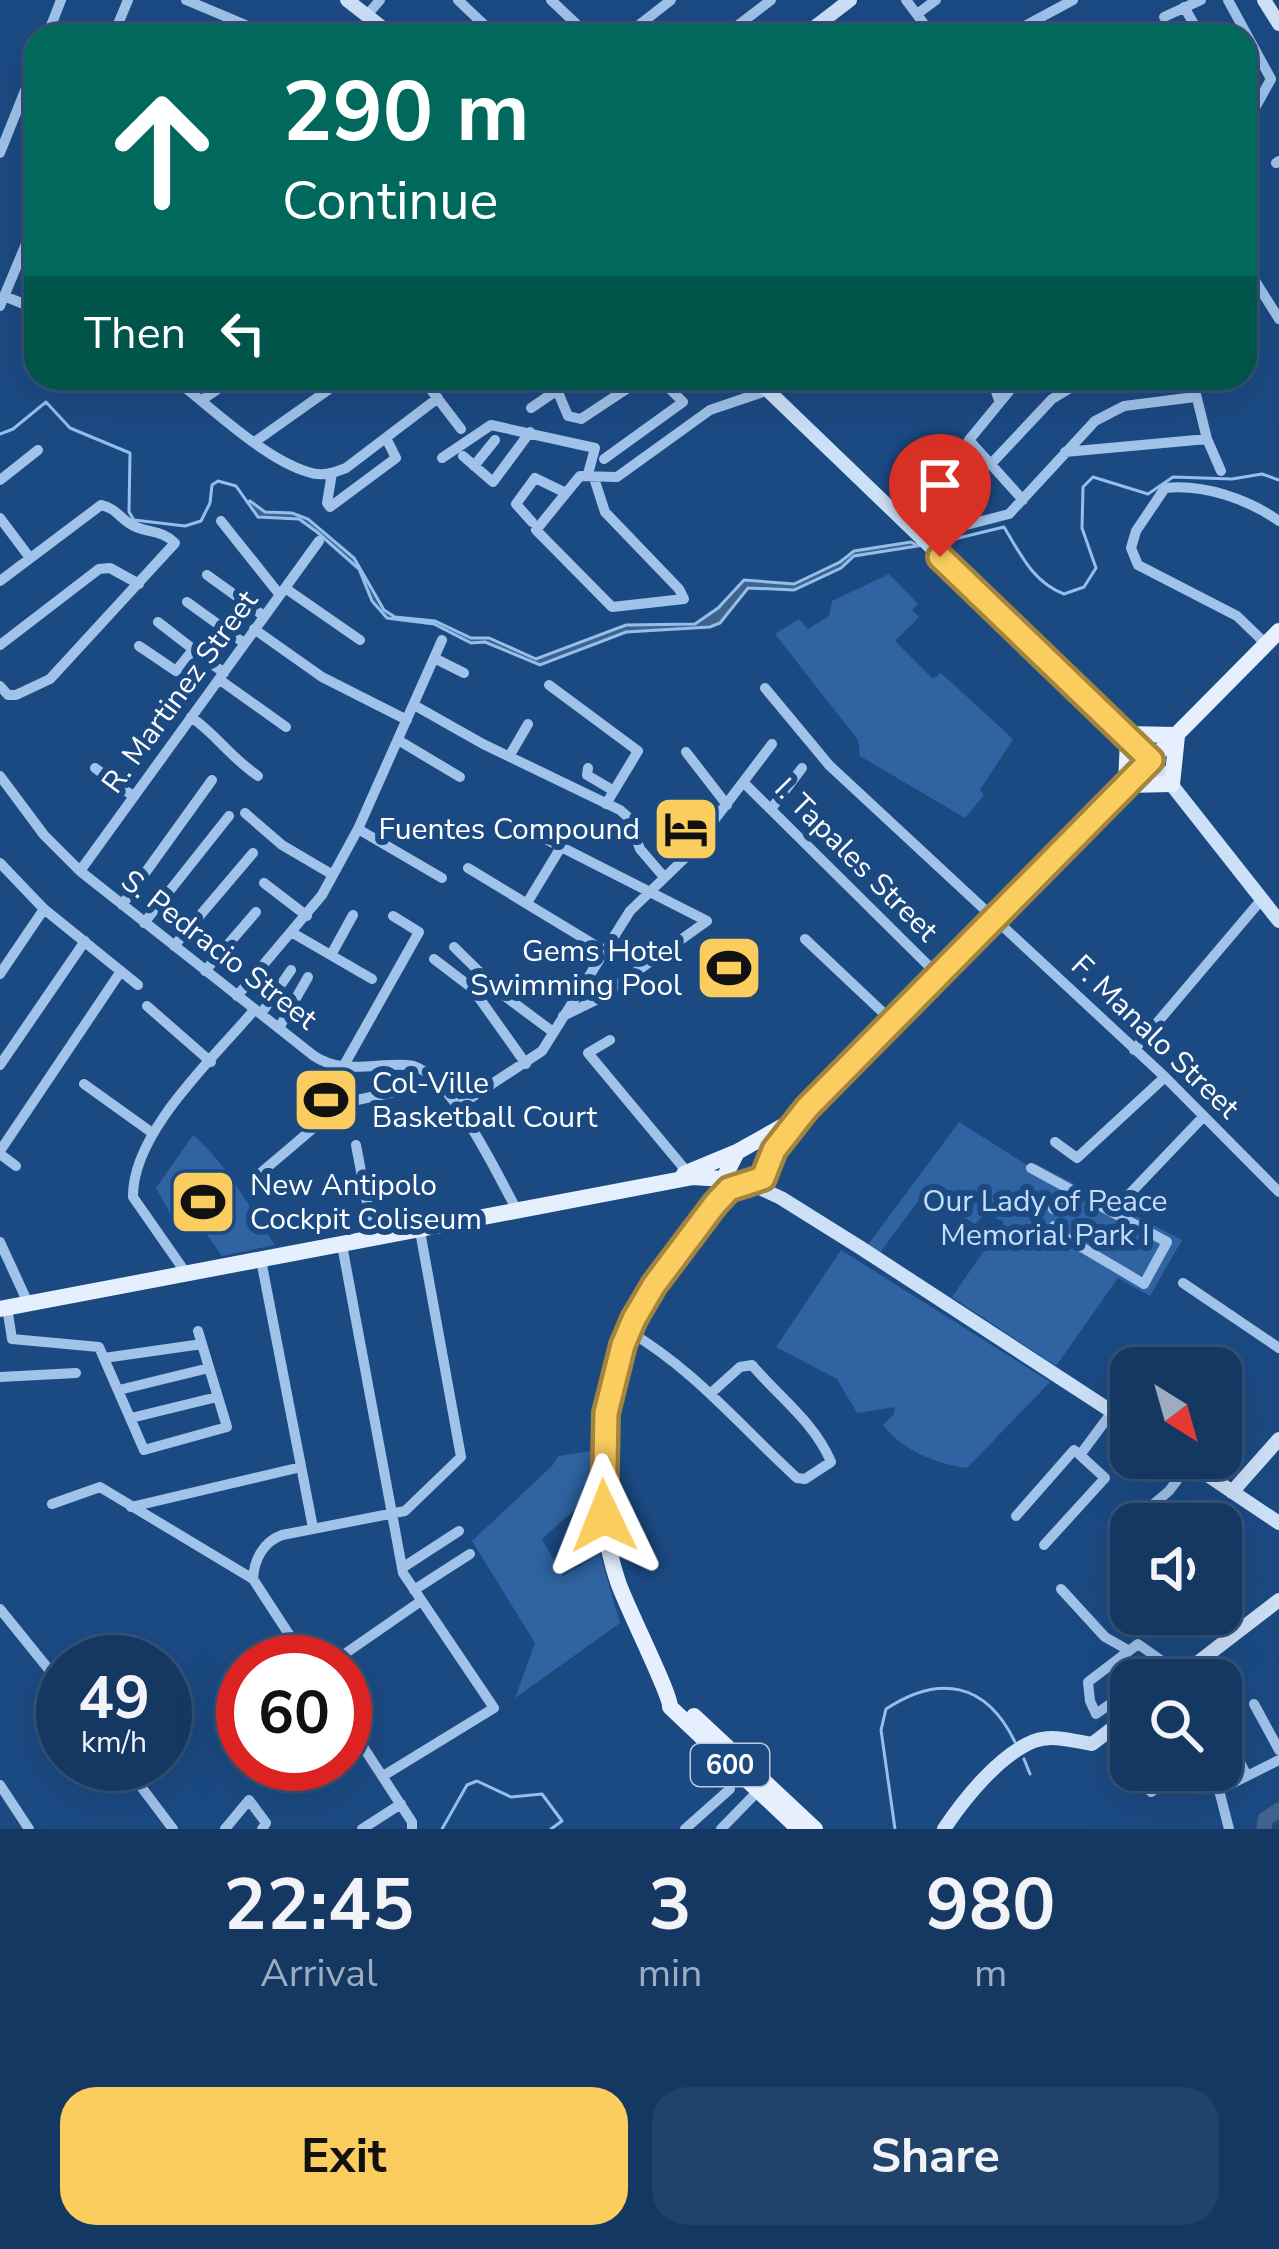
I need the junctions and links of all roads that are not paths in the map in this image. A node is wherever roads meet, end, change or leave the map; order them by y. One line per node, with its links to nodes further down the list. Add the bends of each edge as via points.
1 (186, 0): 20 (street)
2 (347, 0): 17 (main road)
3 (380, 0): 17 (street)
4 (458, 0): 22 (street)
5 (551, 0): 23 (street)
6 (642, 0): 16 (street)
7 (671, 0): 16 (street)
8 (771, 0): 25 (street)
9 (850, 0): 26 (main road)
10 (906, 0): 18 (street)
11 (936, 0): 18 (street)
12 (1073, 0): 28 (street)
13 (1201, 0): 15 (street)
14 (1264, 0): 30 (main road)
15 (1184, 8): 19 (street); 29 (street)
16 (654, 13): 24 (street)
17 (368, 14): 21 (main road)
18 (917, 14): 27 (street)
19 (1164, 17)
20 (243, 24)
21 (379, 24)
22 (483, 24)
23 (576, 24)
24 (640, 24)
25 (740, 24)
26 (819, 24)
27 (924, 24)
28 (1028, 24)
29 (1194, 24)
30 (1279, 24)
31 (1257, 53): 33 (street, via 1271,79)
32 (24, 93): 34 (street)
33 (1257, 101)
34 (0, 153)
35 (24, 251): 37 (street)
36 (1257, 284): 38 (street)
37 (2, 301)
38 (1279, 319)
39 (189, 390): 54 (street)
40 (217, 390): 54 (street)
41 (328, 390): 62 (street)
42 (432, 390): 53 (street)
43 (556, 390): 44 (street, via 568,416 581,419); 56 (street)
44 (625, 390)
45 (670, 390): 67 (street, via 683,403)
46 (999, 390): 51 (street)
47 (1008, 390): 51 (street)
48 (1067, 390): 68 (street)
49 (1195, 390): 52 (street)
50 (768, 391): 72 (street, via 710,410 617,477); 80 (main road)
51 (1003, 395): 55 (street); 68 (street, via 969,440)
52 (1196, 397): 61 (street); 64 (street, via 1124,406 1095,421)
53 (438, 398): 57 (street); 59 (street)
54 (202, 400): 62 (street)
55 (1018, 404)
56 (531, 408)
57 (461, 430)
58 (530, 433): 66 (street, via 491,425); 69 (street, via 493,482); 72 (street, via 595,448)
59 (386, 438): 71 (street); 71 (street, via 396,458 330,507)
60 (495, 440): 69 (street)
61 (1207, 440): 64 (street); 70 (street)
62 (256, 441): 71 (street, via 312,474)
63 (38, 450): 73 (street)
64 (1065, 452): 75 (street)
65 (463, 456): 69 (street)
66 (442, 458)
67 (604, 459)
68 (989, 465): 75 (street)
69 (474, 466)
70 (1221, 471)
71 (332, 473)
72 (591, 476): 74 (street); 79 (street, via 605,512 683,599 612,607)
73 (0, 480)
74 (564, 492): 79 (street); 79 (street, via 537,477 512,502)
75 (1022, 500): 80 (street, via 1009,514)
76 (0, 518): 82 (street)
77 (221, 521): 86 (street)
78 (1279, 521): 91 (street, via 1232,496 1166,488 1131,548 1138,565)
79 (534, 526)
80 (920, 537): 110 (main road)
81 (319, 541): 86 (street, R. Martinez Street)
82 (30, 558): 84 (street); 85 (street, via 101,505 175,543)
83 (207, 575): 88 (street)
84 (0, 581)
85 (139, 584): 95 (street, via 99,569); 102 (street, via 41,686 16,695)
86 (282, 592): 88 (street, R. Martinez Street); 92 (street)
87 (187, 602): 94 (street)
88 (264, 616): 90 (street, R. Martinez Street)
89 (158, 622): 97 (street)
90 (254, 628): 94 (street, R. Martinez Street); 106 (street, via 322,676)
91 (1272, 637): 109 (main road, 600)
92 (360, 640)
93 (442, 640): 98 (street)
94 (244, 643): 100 (street, R. Martinez Street)
95 (0, 645)
96 (139, 646): 97 (street, via 176,670)
97 (193, 650): 100 (street)
98 (434, 658): 99 (street); 104 (street)
99 (464, 673)
100 (222, 676): 105 (street, R. Martinez Street); 108 (street)
101 (549, 685): 126 (street, via 638,751)
102 (0, 686)
103 (765, 688): 155 (street, F. Manalo Street, via 829,765)
104 (413, 705): 106 (street); 114 (street)
105 (191, 717): 120 (street); 127 (street, R. Martinez Street)
106 (407, 720): 111 (street)
107 (528, 724): 114 (street)
108 (286, 727)
109 (1177, 735): 110 (main road); 115 (main road, 600); 124 (main road)
110 (1126, 736): 115 (main road); 125 (main road)
111 (398, 740): 121 (street); 134 (street)
112 (772, 744): 123 (street)
113 (686, 752): 129 (street)
114 (510, 755): 128 (street)
115 (1151, 760): 124 (main road); 125 (main road, 600)
116 (94, 767): 127 (street)
117 (588, 768): 126 (street)
118 (802, 768): 130 (street)
119 (0, 776): 139 (street, S. Pedracio Street)
120 (258, 776)
121 (460, 777)
122 (212, 780): 149 (street)
123 (744, 783): 129 (street, I. Tapales Street); 130 (street, I. Tapales Street)
124 (1172, 784): 125 (main road); 147 (main road)
125 (1126, 785): 155 (main road, 600)
126 (614, 790): 128 (street)
127 (133, 796): 139 (street, R. Martinez Street)
128 (606, 804): 142 (street, via 628,818)
129 (727, 805): 142 (street, I. Tapales Street)
130 (771, 809): 170 (street, I. Tapales Street)
131 (245, 813): 140 (street)
132 (229, 815): 157 (street)
133 (518, 825): 135 (street)
134 (358, 829): 140 (street); 143 (street)
135 (561, 847): 146 (street); 148 (street)
136 (254, 853): 161 (street)
137 (0, 863): 141 (street)
138 (468, 868): 148 (street)
139 (80, 871): 149 (street, S. Pedracio Street)
140 (333, 874): 153 (street)
141 (10, 876): 145 (street); 150 (street)
142 (664, 877): 146 (street, I. Tapales Street)
143 (442, 878)
144 (264, 883): 153 (street)
145 (0, 889)
146 (647, 893): 163 (street, I. Tapales Street); 177 (street, via 707,921)
147 (1262, 899): 156 (main road); 182 (street)
148 (527, 903): 163 (street)
149 (122, 904): 157 (street, S. Pedracio Street)
150 (44, 909): 160 (street); 169 (street)
151 (256, 912): 168 (street)
152 (353, 915): 164 (street)
153 (307, 916): 158 (street)
154 (393, 916): 186 (street, via 419,932)
155 (997, 918): 170 (main road, 600); 182 (street, F. Manalo Street)
156 (1279, 921)
157 (144, 923): 161 (street, S. Pedracio Street)
158 (291, 932): 164 (street); 174 (street)
159 (805, 938): 178 (street)
160 (85, 941): 166 (street); 185 (street)
161 (174, 946): 168 (street, S. Pedracio Street)
162 (454, 947): 180 (street)
163 (603, 950): 177 (street, I. Tapales Street)
164 (331, 955): 172 (street)
165 (434, 959): 184 (street, via 472,988)
166 (121, 970): 173 (street); 196 (street)
167 (291, 970): 176 (street)
168 (206, 971): 174 (street, S. Pedracio Street)
169 (0, 974)
170 (939, 976): 178 (main road, 600)
171 (308, 977): 179 (street)
172 (372, 979)
173 (138, 985)
174 (237, 995): 176 (street, S. Pedracio Street)
175 (146, 1006): 183 (street)
176 (258, 1012): 179 (street, S. Pedracio Street); 183 (street)
177 (563, 1016): 180 (street, I. Tapales Street)
178 (893, 1022): 191 (main road, 600)
179 (279, 1028): 186 (street, S. Pedracio Street, via 323,1062)
180 (554, 1032): 184 (street, I. Tapales Street)
181 (610, 1040): 201 (street, via 588,1053)
182 (1134, 1050): 187 (street, F. Manalo Street)
183 (211, 1062): 193 (street)
184 (526, 1064): 190 (street, I. Tapales Street)
185 (0, 1065)
186 (343, 1067): 188 (street, via 409,1065)
187 (1165, 1077): 192 (street, F. Manalo Street); 194 (street, via 1077,1158)
188 (441, 1082): 190 (street); 202 (street, via 343,1103)
189 (84, 1084): 193 (street)
190 (457, 1107): 209 (street)
191 (806, 1109): 199 (main road, 600); 200 (main road, 600)
192 (1203, 1117): 205 (street, F. Manalo Street); 207 (street)
193 (152, 1132): 216 (street, via 132,1192)
194 (1055, 1142)
195 (356, 1145): 212 (street)
196 (0, 1152): 197 (street)
197 (16, 1166)
198 (1030, 1168): 204 (street)
199 (768, 1169): 200 (main road, 600, via 763,1178); 200 (main road, via 765,1155); 206 (main road)
200 (739, 1171): 201 (main road); 203 (main road); 206 (main road); 221 (main road, 600)
201 (688, 1173): 203 (main road)
202 (256, 1176)
203 (644, 1189): 209 (main road)
204 (1076, 1192): 208 (street); 210 (street, via 1167,1242 1144,1283)
205 (1279, 1192)
206 (782, 1198): 231 (main road)
207 (1120, 1204)
208 (1053, 1209)
209 (518, 1212): 211 (main road)
210 (1054, 1226)
211 (420, 1231): 212 (main road); 243 (street, via 461,1457 405,1511)
212 (374, 1240): 214 (main road)
213 (0, 1241): 218 (street)
214 (342, 1245): 215 (main road); 243 (street)
215 (261, 1260): 216 (main road); 236 (street)
216 (186, 1273): 218 (main road)
217 (1183, 1283): 223 (street)
218 (28, 1303): 219 (main road)
219 (3, 1308): 224 (street, via 12,1339 99,1347)
220 (198, 1331): 222 (street)
221 (628, 1331): 229 (street); 266 (main road, 600, via 604,1430 605,1530 629,1614)
222 (202, 1344): 224 (street); 225 (street)
223 (1279, 1348)
224 (104, 1358): 228 (street)
225 (209, 1368): 228 (street); 230 (street)
226 (76, 1372): 227 (street)
227 (0, 1377)
228 (119, 1390): 233 (street)
229 (710, 1394): 229 (street, via 797,1478 831,1462 807,1421 752,1365)
230 (217, 1397): 233 (street); 233 (street, via 227,1427 144,1450)
231 (1110, 1411)
232 (1110, 1415): 235 (street)
233 (130, 1418)
234 (1279, 1438): 239 (main road)
235 (1080, 1455): 244 (street, via 1074,1450); 248 (street, via 1105,1478)
236 (301, 1467): 242 (street); 246 (street)
237 (1176, 1479): 240 (street)
238 (1213, 1479): 239 (main road)
239 (1232, 1492): 245 (main road)
240 (1154, 1503)
241 (52, 1504): 242 (street, via 95,1487)
242 (131, 1507): 251 (street)
243 (391, 1514): 246 (street); 250 (street)
244 (1016, 1516)
245 (1279, 1523)
246 (313, 1528): 251 (street, via 273,1538)
247 (458, 1531): 250 (street)
248 (1044, 1545)
249 (470, 1555): 253 (street)
250 (402, 1568): 253 (street)
251 (253, 1579): 257 (street)
252 (1061, 1589): 260 (street)
253 (418, 1596): 258 (street); 276 (street, via 494,1708)
254 (1279, 1600): 256 (main road)
255 (0, 1609): 261 (street)
256 (1242, 1628)
257 (289, 1635)
258 (368, 1635)
259 (1233, 1635): 264 (main road)
260 (1128, 1650): 262 (street); 263 (street, via 1138,1644)
261 (36, 1654)
262 (1116, 1659)
263 (1161, 1659)
264 (1201, 1659)
265 (1110, 1663): 267 (street, via 1088,1691 1096,1714)
266 (671, 1696): 280 (main road, 600, via 670,1707); 293 (main road, 600)
267 (1110, 1704)
268 (1254, 1704): 270 (street)
269 (1110, 1730): 294 (main road, via 1092,1744 1048,1738 1021,1749)
270 (1279, 1750)
271 (372, 1760): 276 (street)
272 (1279, 1760): 274 (street)
273 (1242, 1767): 274 (street)
274 (1246, 1774): 275 (street)
275 (1242, 1776)
276 (383, 1777): 282 (street)
277 (0, 1785): 284 (street)
278 (730, 1789): 290 (street)
279 (144, 1791): 283 (street)
280 (758, 1791): 291 (street); 292 (main road, 600)
281 (1220, 1791): 295 (street)
282 (400, 1804): 288 (street); 289 (street)
283 (168, 1824): 285 (street)
284 (28, 1829)
285 (151, 1829)
286 (225, 1829): 287 (street, via 249,1800 266,1823)
287 (262, 1829)
288 (362, 1829)
289 (412, 1829)
290 (685, 1829)
291 (721, 1829)
292 (800, 1829)
293 (815, 1829)
294 (944, 1829)
295 (1228, 1829)

